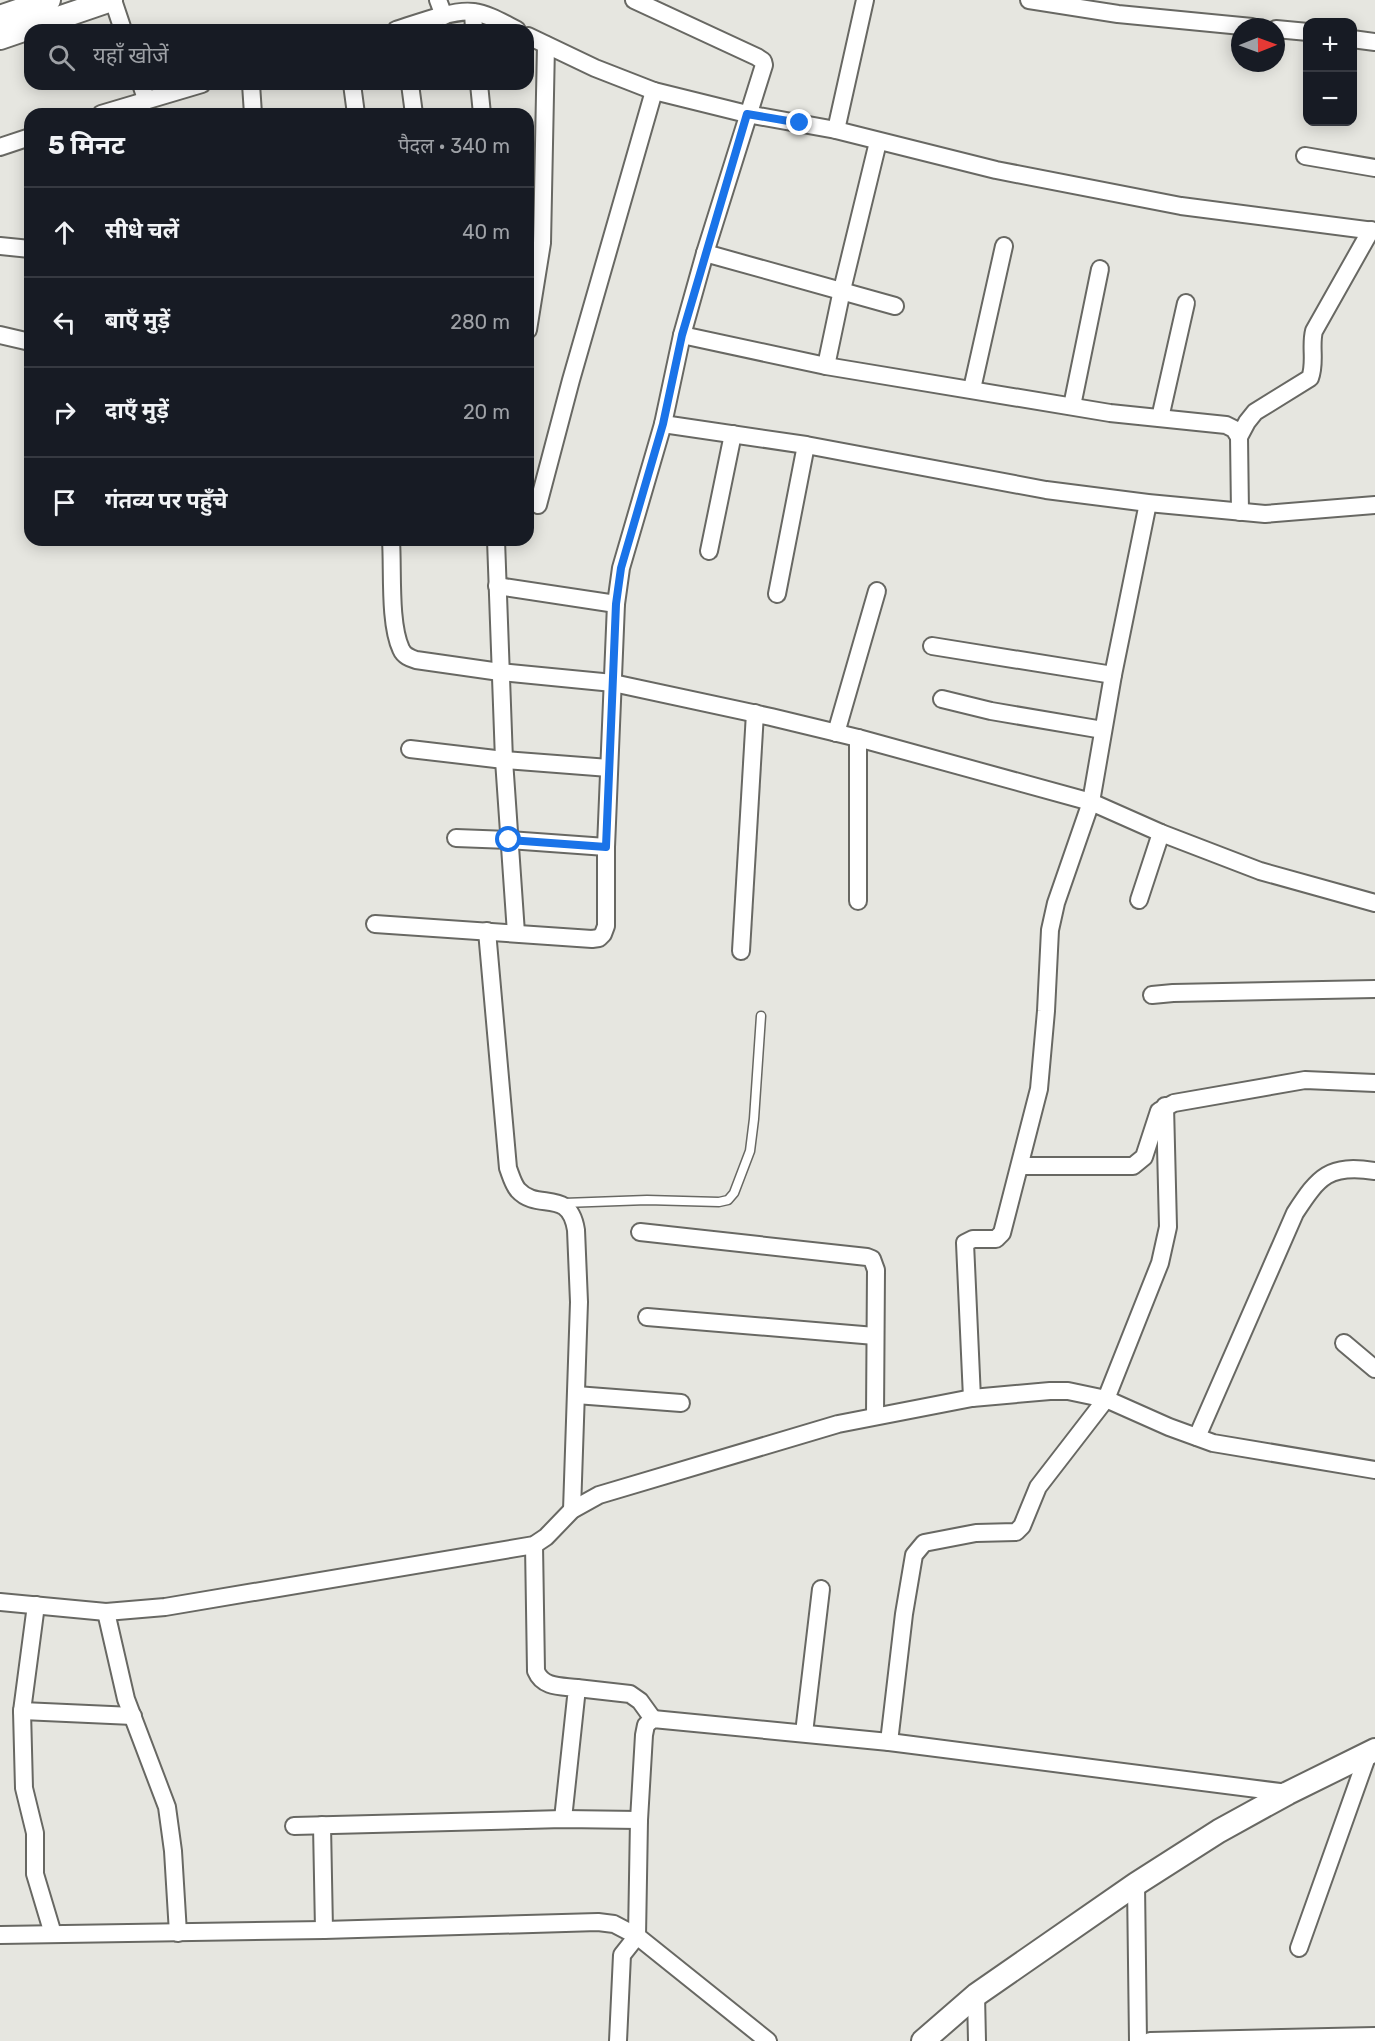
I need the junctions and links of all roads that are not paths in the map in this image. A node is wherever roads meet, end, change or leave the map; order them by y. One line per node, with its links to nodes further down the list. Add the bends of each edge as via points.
1 (49, 0): 9 (street)
2 (112, 0): 10 (street); 11 (street)
3 (438, 0): 8 (street)
4 (634, 0): 35 (street, via 763,61)
5 (865, 0): 36 (street)
6 (1029, 0): 15 (street)
7 (473, 12): 8 (street); 13 (street); 14 (street)
8 (444, 16): 12 (street)
9 (0, 17)
10 (41, 24)
11 (121, 24)
12 (417, 24)
13 (474, 24)
14 (505, 24)
15 (1231, 25)
16 (24, 30): 19 (street)
17 (1285, 30): 18 (street)
18 (1303, 32)
19 (0, 38)
20 (534, 39): 23 (street)
21 (1357, 40): 22 (street)
22 (1375, 42)
23 (546, 45): 28 (street); 49 (street, via 542,243)
24 (251, 90): 31 (street)
25 (353, 90): 32 (street)
26 (411, 90): 33 (street)
27 (480, 90): 34 (street)
28 (654, 91): 35 (street); 64 (street)
29 (144, 92): 30 (street)
30 (113, 108)
31 (253, 108)
32 (355, 108)
33 (413, 108)
34 (481, 108)
35 (747, 114): 36 (street); 46 (street)
36 (836, 130): 38 (street)
37 (24, 139): 39 (street)
38 (878, 141): 42 (street, via 996,170 1181,206); 48 (street)
39 (0, 147)
40 (1305, 156): 41 (street)
41 (1375, 168)
42 (1373, 231): 61 (street, via 1314,331 1310,378 1255,412)
43 (0, 246): 45 (street)
44 (1004, 246): 56 (street)
45 (24, 248)
46 (705, 253): 48 (street); 53 (street)
47 (1100, 269): 57 (street)
48 (842, 290): 51 (street); 55 (street)
49 (534, 293)
50 (1186, 303): 58 (street)
51 (895, 306)
52 (0, 335): 54 (street)
53 (682, 335): 55 (street); 59 (street)
54 (24, 341)
55 (826, 366): 56 (street)
56 (972, 389): 57 (street)
57 (1072, 406): 58 (street)
58 (1160, 418): 61 (street, via 1226,425)
59 (663, 424): 60 (street); 73 (street, via 626,548)
60 (733, 434): 62 (street); 69 (street)
61 (1239, 437): 66 (street)
62 (806, 446): 63 (street); 72 (street)
63 (1148, 503): 66 (street); 76 (street)
64 (538, 505)
65 (1375, 505): 66 (street, via 1285,514)
66 (1240, 512)
67 (392, 546): 75 (street, via 394,617 407,657)
68 (496, 546): 70 (street)
69 (709, 551)
70 (497, 586): 73 (street); 75 (street)
71 (877, 591): 81 (street)
72 (777, 594)
73 (616, 604): 77 (street)
74 (932, 646): 76 (street)
75 (500, 672): 77 (street); 84 (street)
76 (1113, 675): 80 (street)
77 (613, 683): 79 (street); 85 (street)
78 (942, 699): 80 (street)
79 (755, 713): 81 (street); 97 (street)
80 (1103, 730): 86 (street)
81 (836, 733): 82 (street)
82 (858, 738): 86 (street); 92 (street)
83 (410, 748): 84 (street)
84 (504, 760): 85 (street); 89 (street)
85 (609, 768): 90 (street)
86 (1091, 802): 87 (street); 103 (street, via 1050,930 1040,1089)
87 (1161, 833): 91 (street); 93 (street, via 1260,870)
88 (456, 838): 89 (street)
89 (509, 840): 90 (street); 96 (street)
90 (606, 847): 96 (street, via 606,926 599,938)
91 (1140, 900)
92 (858, 901)
93 (1375, 903)
94 (375, 924): 95 (street)
95 (487, 931): 96 (street); 105 (street, via 508,1168 519,1191)
96 (516, 933)
97 (741, 951)
98 (1375, 989): 99 (street)
99 (1152, 995)
100 (761, 1016): 105 (lane, via 750,1151 728,1200)
101 (1375, 1083): 102 (street, via 1305,1080)
102 (1165, 1106): 103 (street, via 1155,1118 1144,1157 1132,1166); 113 (street, via 1165,1241 1160,1263)
103 (1021, 1166): 112 (street, via 1000,1236 965,1243)
104 (1375, 1171): 116 (street, via 1337,1170 1309,1191 1295,1213)
105 (557, 1203): 111 (street, via 568,1208 576,1230)
106 (640, 1232): 108 (street, via 873,1259)
107 (647, 1317): 108 (street)
108 (875, 1336): 115 (street)
109 (1344, 1343): 110 (street)
110 (1375, 1369)
111 (576, 1395): 114 (street); 118 (street)
112 (972, 1398): 113 (street, via 1068,1391); 115 (street)
113 (1106, 1399): 116 (street); 129 (street, via 1038,1487 1016,1532 975,1533 924,1543 914,1555)
114 (681, 1403)
115 (875, 1416): 118 (street, via 599,1495)
116 (1197, 1437): 117 (street)
117 (1375, 1470)
118 (572, 1510): 119 (street)
119 (534, 1545): 123 (street, via 165,1607); 124 (street, via 536,1671 547,1684)
120 (821, 1589): 128 (street)
121 (0, 1602): 122 (street)
122 (36, 1605): 123 (street); 125 (street)
123 (106, 1612): 126 (street)
124 (577, 1688): 127 (street, via 630,1694); 132 (street)
125 (22, 1711): 126 (street); 139 (street, via 24,1788 35,1833 35,1874)
126 (133, 1716): 138 (street, via 167,1807)
127 (653, 1719): 128 (street); 133 (street, via 646,1725 644,1735)
128 (804, 1733): 129 (street)
129 (889, 1742): 131 (street)
130 (1371, 1752): 131 (street); 142 (street)
131 (1288, 1793): 136 (street)
132 (563, 1819): 133 (street); 134 (street)
133 (639, 1820): 141 (street)
134 (322, 1825): 135 (street); 137 (street)
135 (294, 1826)
136 (1136, 1884): 143 (street); 151 (street)
137 (324, 1930): 138 (street); 141 (street, via 598,1922 614,1924)
138 (178, 1932): 139 (street)
139 (53, 1934): 140 (street)
140 (0, 1935)
141 (637, 1936): 147 (street, via 622,1955); 148 (street)
142 (1299, 1948)
143 (976, 1995): 149 (street); 150 (street)
144 (1375, 2036): 146 (street)
145 (1277, 2039): 146 (street); 152 (street)
146 (1349, 2039)
147 (618, 2041)
148 (768, 2041)
149 (924, 2041)
150 (977, 2041)
151 (1138, 2041)
152 (1150, 2041)

